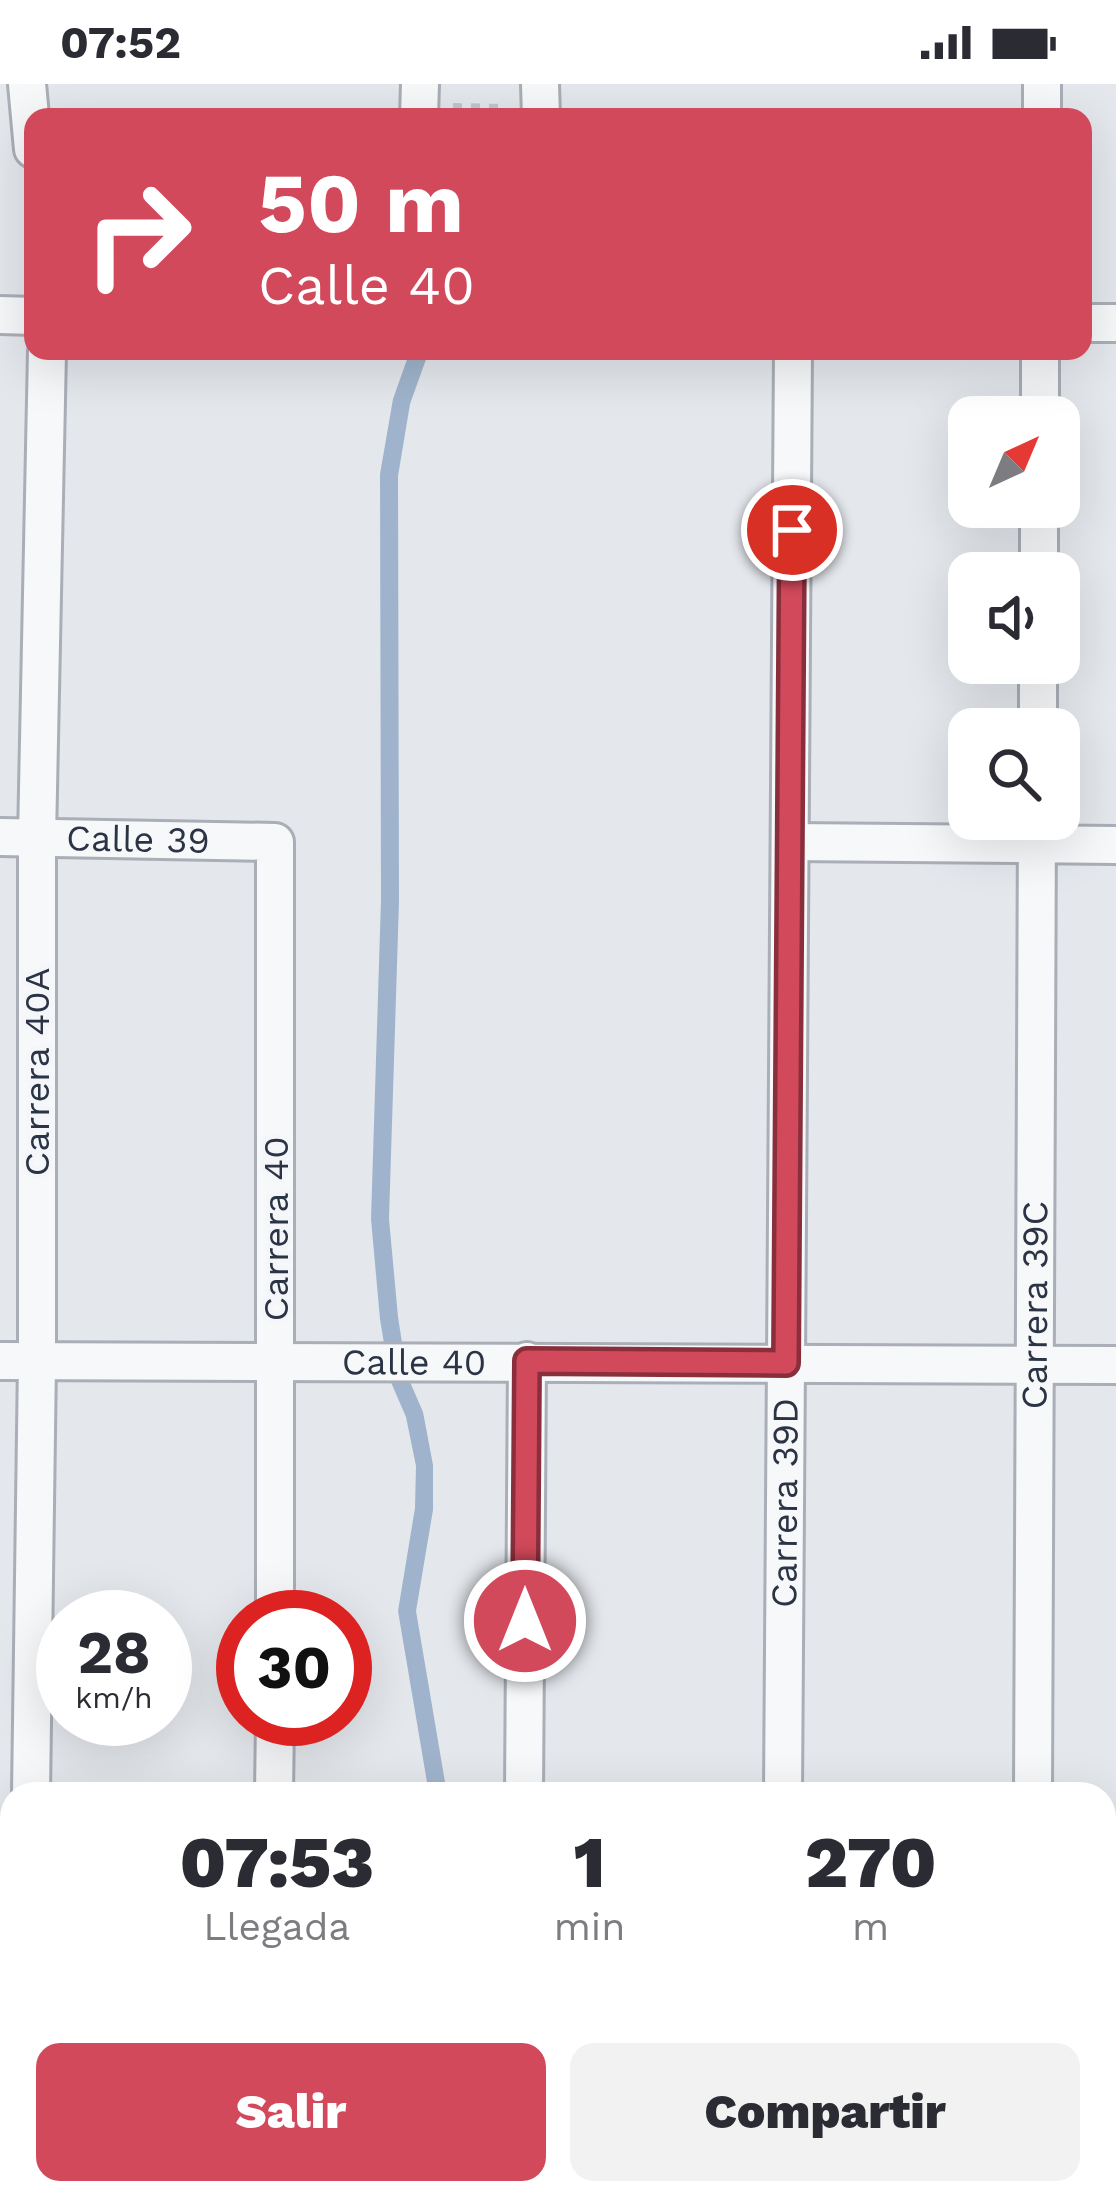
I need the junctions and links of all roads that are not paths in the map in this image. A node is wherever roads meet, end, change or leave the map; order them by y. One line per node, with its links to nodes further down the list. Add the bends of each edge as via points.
1 (47, 360): 7 (street, Carrera 40A)
2 (793, 360): 11 (street, Carrera 39D)
3 (1040, 360): 4 (street)
4 (1040, 396)
5 (948, 836): 11 (street)
6 (0, 838): 7 (street, Calle 39)
7 (37, 838): 10 (street, Calle 39); 14 (street, Carrera 40A)
8 (1080, 839): 12 (street)
9 (1037, 840): 18 (street, Carrera 39C)
10 (275, 842): 16 (street, Carrera 40)
11 (790, 842): 17 (street, Carrera 39D)
12 (1116, 845)
13 (0, 1360): 14 (street, Calle 40)
14 (38, 1361): 16 (street, Calle 40); 22 (street, Carrera 40A)
15 (527, 1361): 16 (street, Calle 40); 17 (street, Calle 40); 24 (street)
16 (277, 1362): 20 (street, Carrera 40)
17 (786, 1363): 18 (street, Calle 40); 25 (street, Carrera 39D)
18 (1034, 1364): 19 (street, Calle 40); 26 (street, Carrera 39C)
19 (1116, 1365)
20 (275, 1590)
21 (275, 1746): 23 (street)
22 (31, 1782)
23 (274, 1782)
24 (524, 1782)
25 (784, 1782)
26 (1034, 1782)

